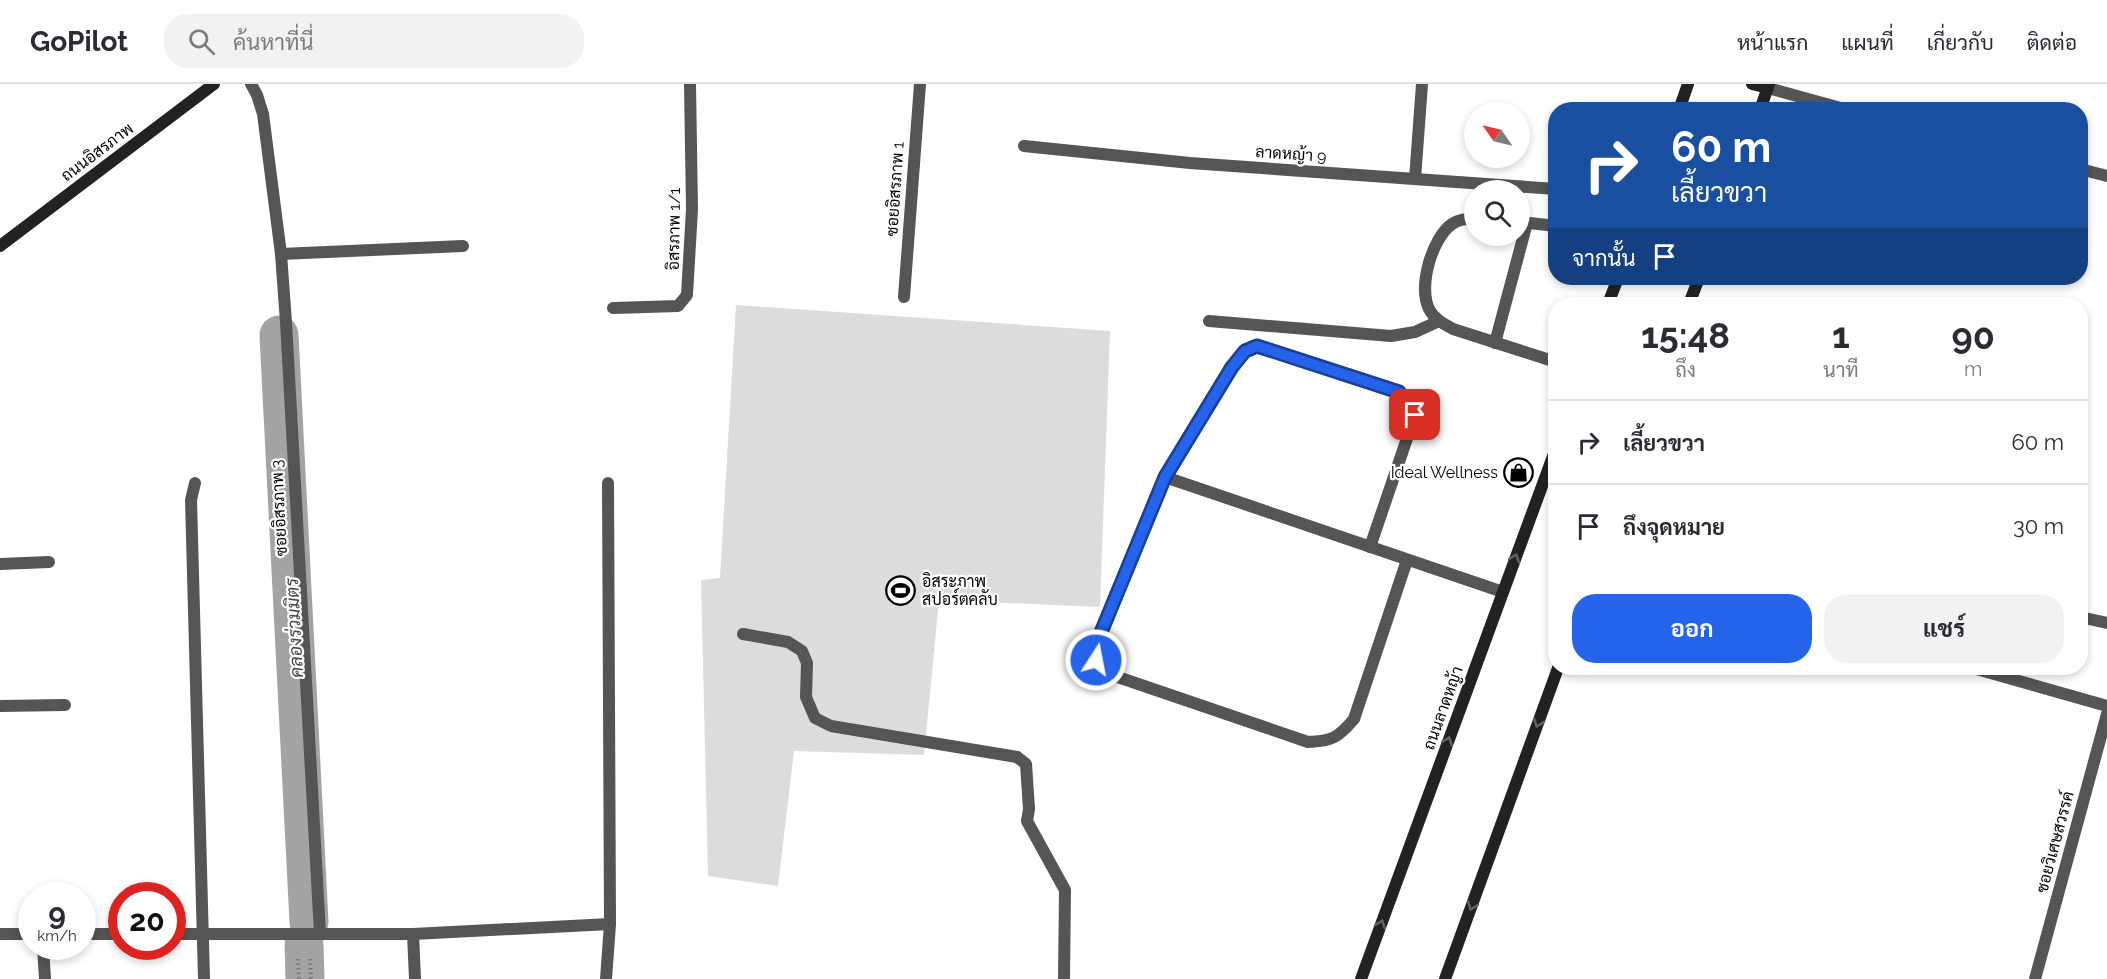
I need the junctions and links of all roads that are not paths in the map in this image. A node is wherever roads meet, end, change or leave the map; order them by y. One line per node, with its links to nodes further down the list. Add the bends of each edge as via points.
1 (214, 84): 20 (main road, ถนนอิสรภาพ)
2 (251, 84): 23 (street, ซอยอิสรภาพ 3, via 263,114)
3 (690, 84): 25 (street, อิสรภาพ 1/1, via 692,209 687,295 678,306)
4 (920, 84): 24 (street, ซอยอิสรภาพ 1)
5 (1422, 84): 15 (street)
6 (1688, 84): 9 (main road)
7 (1752, 84): 8 (main road)
8 (1769, 86): 10 (main road); 11 (street)
9 (1682, 102)
10 (1763, 102)
11 (1822, 102)
12 (1024, 146): 15 (street, ลาดหญ้า 9)
13 (2088, 171): 14 (street)
14 (2107, 176)
15 (1415, 179): 16 (street, ลาดหญ้า 9)
16 (1548, 188)
17 (1464, 219): 27 (street, via 1452,224 1440,237 1426,276 1426,300)
18 (1530, 224): 19 (street)
19 (1548, 225)
20 (0, 246)
21 (463, 246): 23 (street)
22 (1518, 246): 28 (street)
23 (281, 254): 49 (street, ซอยอิสรภาพ 3)
24 (904, 297)
25 (613, 308)
26 (1209, 321): 27 (street, via 1391,336 1415,332)
27 (1439, 321): 28 (street)
28 (1495, 342): 29 (street)
29 (1548, 359)
30 (1548, 470): 38 (main road, ถนนลาดหญ้า, one-way to 30)
31 (1165, 477): 34 (street); 34 (street, via 1232,367 1251,348 1257,346 1368,380 1399,392 1415,415); 35 (street, via 1095,647 1096,660 1107,673 1296,739 1324,741 1341,734 1354,719)
32 (195, 483): 53 (street, via 191,500)
33 (608, 483): 48 (street)
34 (1370, 547): 35 (street)
35 (1407, 560): 38 (street)
36 (49, 562): 37 (street)
37 (0, 564)
38 (1503, 592): 61 (main road, ถนนลาดหญ้า, one-way to 38)
39 (2088, 619): 40 (street)
40 (2107, 623)
41 (743, 634): 60 (street, via 788,642 802,651 807,663 806,697 815,718 831,726 1017,757 1026,764 1028,821 1065,890)
42 (1555, 675): 62 (main road, one-way to 62)
43 (1998, 675): 46 (street)
44 (65, 705): 45 (street)
45 (0, 706)
46 (2107, 706)
47 (2107, 714): 63 (street, ซอยวิเศษสวรรค์)
48 (610, 924): 54 (street); 59 (street)
49 (320, 933): 53 (street); 54 (street)
50 (0, 934): 51 (street)
51 (18, 934)
52 (186, 934): 53 (street)
53 (201, 934): 57 (street)
54 (413, 934): 58 (street)
55 (44, 960): 56 (street)
56 (45, 979)
57 (204, 979)
58 (414, 979)
59 (606, 979)
60 (1064, 979)
61 (1361, 979)
62 (1445, 979)
63 (2035, 979)

